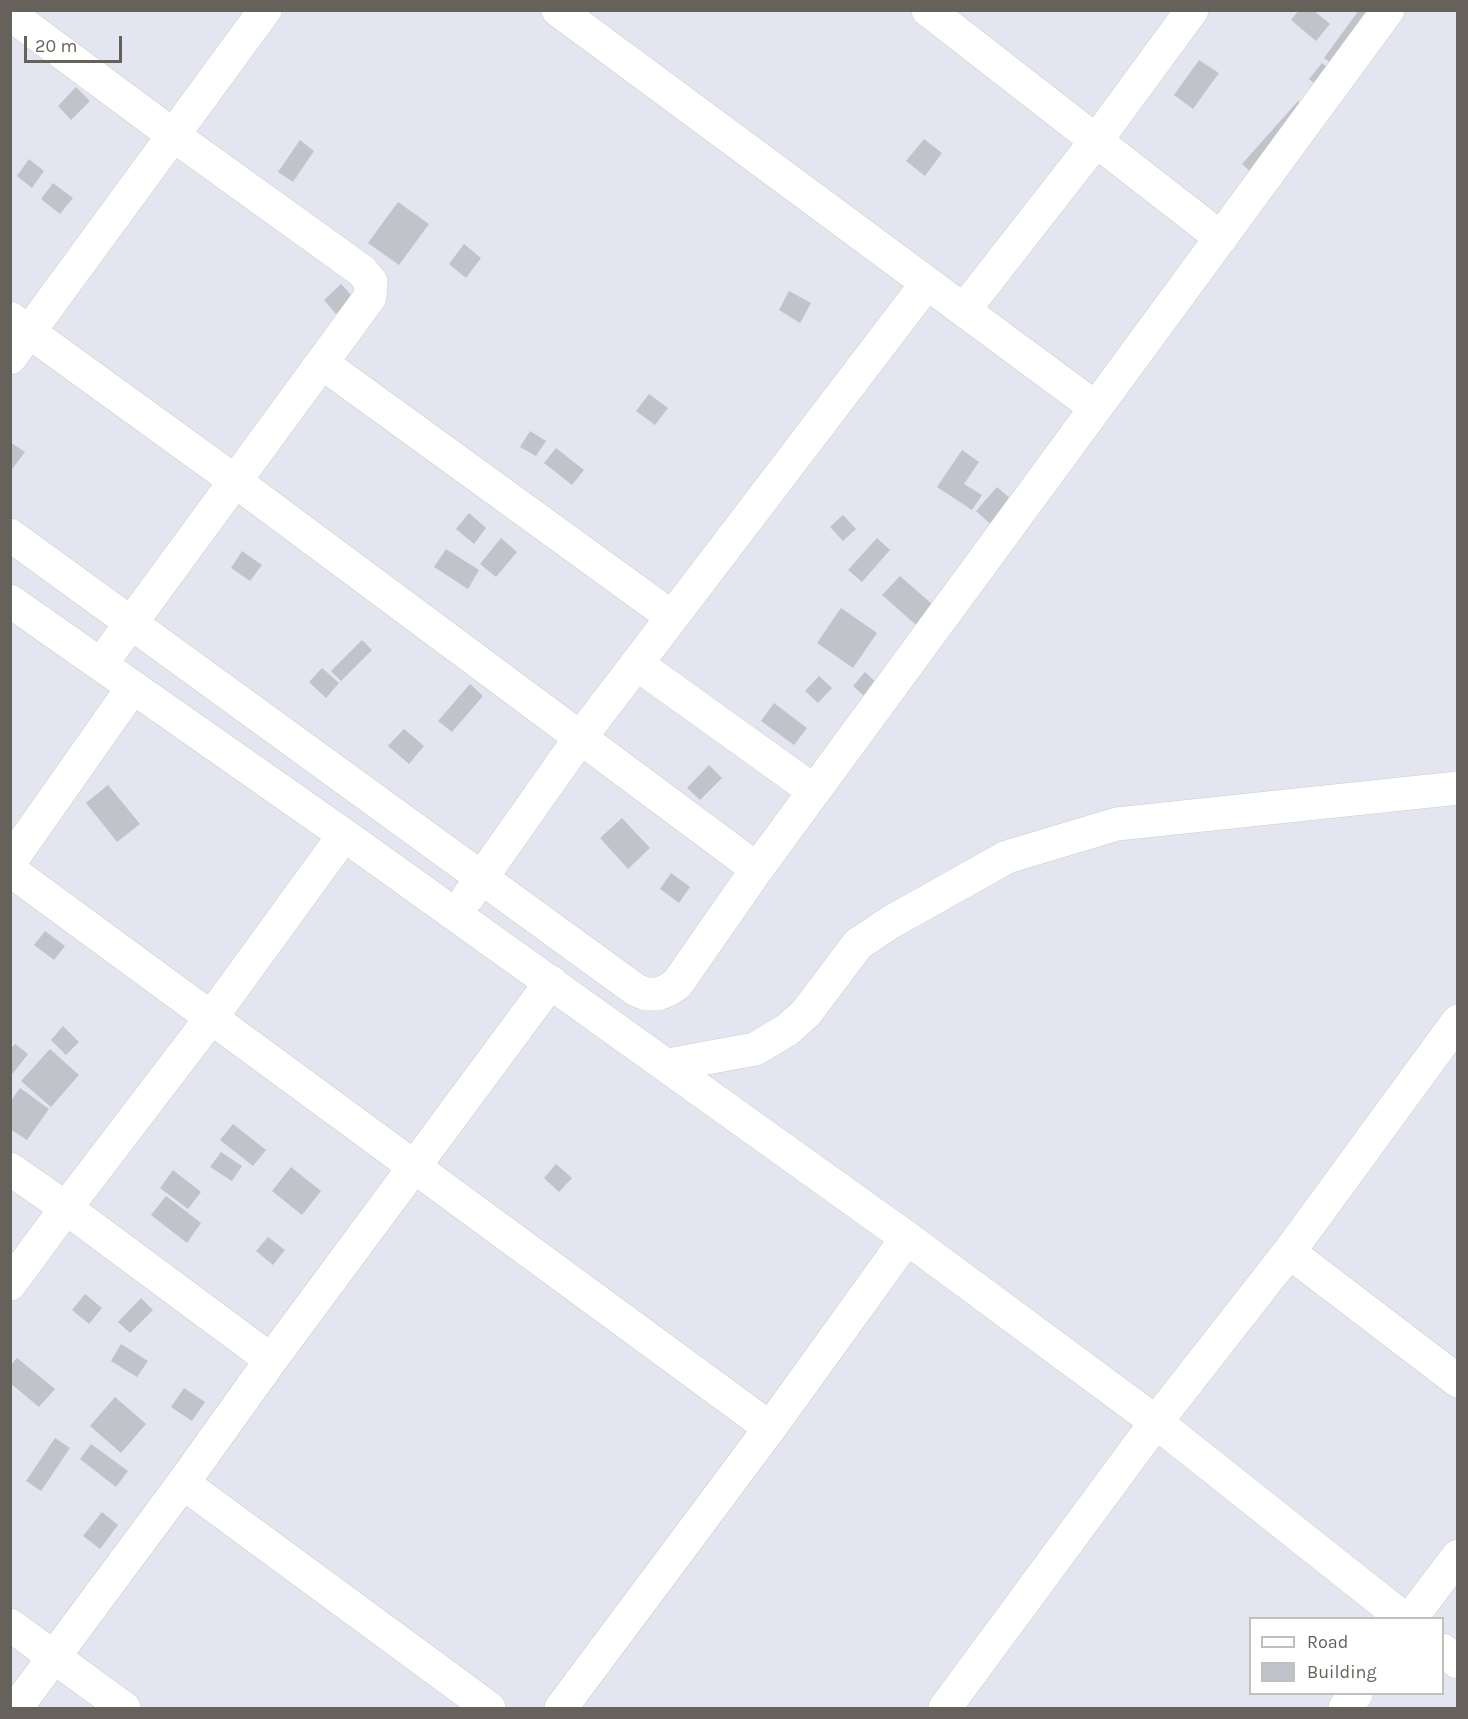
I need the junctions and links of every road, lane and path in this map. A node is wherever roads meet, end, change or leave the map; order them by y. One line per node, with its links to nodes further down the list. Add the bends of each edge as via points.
1 (265, 10): 7 (street)
2 (928, 10): 8 (street)
3 (1192, 10): 8 (street)
4 (1388, 10): 9 (street)
5 (10, 14): 7 (street)
6 (571, 14): 10 (street)
7 (173, 135): 12 (street); 13 (street, via 362,271 371,282 370,297)
8 (1096, 141): 9 (street); 11 (street)
9 (1221, 238): 14 (street)
10 (927, 283): 11 (street); 18 (street)
11 (964, 310): 14 (street)
12 (17, 336): 15 (street)
13 (322, 363): 15 (street); 18 (street)
14 (1096, 408): 25 (street)
15 (235, 481): 19 (street); 23 (street)
16 (10, 536): 19 (street)
17 (10, 601): 20 (street)
18 (672, 617): 21 (street)
19 (131, 623): 20 (street); 30 (street)
20 (101, 664): 22 (street)
21 (637, 664): 23 (street); 25 (street)
22 (133, 687): 26 (street); 27 (street)
23 (580, 738): 28 (street); 30 (street)
24 (1455, 783): 35 (street, via 1117,824 1007,857 858,944 806,1013 787,1030 755,1048)
25 (814, 791): 28 (street)
26 (344, 835): 31 (street); 33 (street)
27 (10, 862)
28 (757, 868): 30 (street, via 677,984 658,994 636,990)
29 (10, 870): 33 (street)
30 (481, 879): 31 (street)
31 (456, 915): 32 (street)
32 (551, 982): 35 (street); 36 (street)
33 (211, 1018): 36 (street); 38 (street)
34 (1458, 1021): 40 (street)
35 (668, 1065): 39 (street)
36 (415, 1167): 42 (street); 45 (street)
37 (10, 1169): 38 (street)
38 (66, 1208): 41 (street); 42 (street)
39 (907, 1238): 44 (street); 45 (street)
40 (1289, 1252): 43 (street); 44 (street)
41 (10, 1284)
42 (271, 1360): 46 (street)
43 (1458, 1381)
44 (1156, 1422): 48 (street); 59 (street)
45 (770, 1428): 58 (street)
46 (183, 1484): 52 (street); 57 (street)
47 (1458, 1556): 49 (street)
48 (1402, 1617)
49 (1412, 1617)
50 (10, 1625): 52 (street)
51 (1444, 1651): 53 (street)
52 (53, 1657): 55 (street); 56 (street)
53 (1458, 1662)
54 (1355, 1695): 60 (street)
55 (15, 1708)
56 (124, 1708)
57 (489, 1708)
58 (561, 1708)
59 (945, 1708)
60 (1345, 1708)

